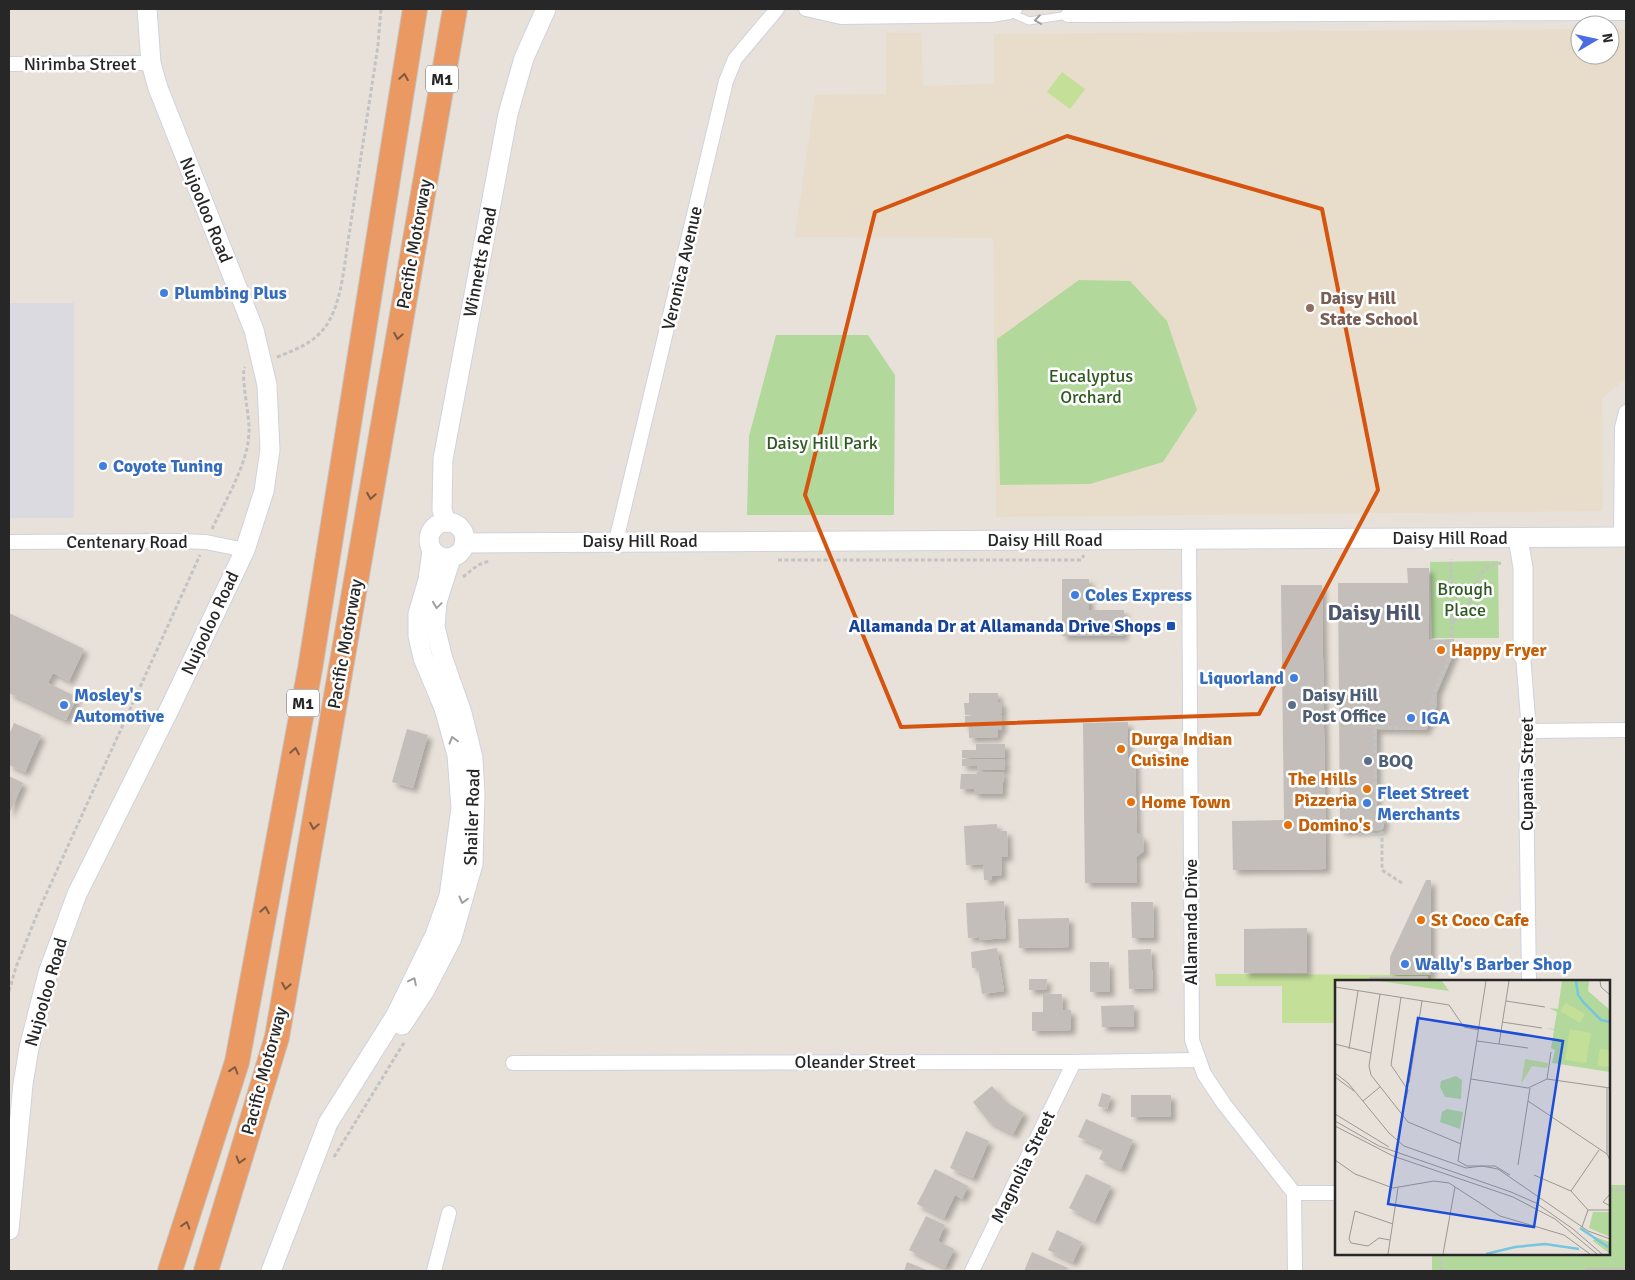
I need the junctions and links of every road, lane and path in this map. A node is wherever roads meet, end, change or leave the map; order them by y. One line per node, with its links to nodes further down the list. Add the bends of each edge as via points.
1 (147, 9): 12 (street, Nujooloo Road)
2 (381, 9): 15 (path, via 351,221 334,309 323,330 306,344)
3 (415, 9): 54 (highway, Pacific Motorway / M1, one-way to 3, via 237,1062 310,669)
4 (454, 9): 14 (highway, Pacific Motorway / M1)
5 (470, 9): 14 (highway)
6 (546, 9): 17 (street, Winnetts Road, via 524,58 508,114 443,459 442,510)
7 (777, 9): 21 (street, Veronica Avenue, via 735,60 726,81)
8 (806, 9): 9 (street, via 841,17 991,16)
9 (1012, 11): 11 (lane, one-way to 9, via 1029,22)
10 (1626, 13): 11 (street)
11 (1068, 16)
12 (151, 63): 13 (street, Nirimba Street); 15 (street, Nujooloo Road, via 254,330)
13 (9, 64)
14 (430, 150): 55 (highway, Pacific Motorway / M1, one-way to 55, via 277,1037)
15 (262, 362): 23 (path, via 244,368 249,441 242,464); 25 (street, Nujooloo Road, via 269,407 270,450 264,491)
16 (1626, 412): 18 (street, via 1622,428)
17 (446, 522): 24 (street, via 460,528); 26 (street, via 431,530 428,541)
18 (1624, 537): 19 (street, Daisy Hill Road)
19 (1518, 538): 20 (street, Daisy Hill Road); 35 (street, Cupania Street, via 1523,568)
20 (1189, 539): 21 (street, Daisy Hill Road); 43 (street, Allamanda Drive, via 1192,1040)
21 (616, 541): 24 (street, Daisy Hill Road)
22 (9, 542): 23 (street, Centenary Road)
23 (206, 542): 25 (street, Centenary Road); 42 (path, via 38,912)
24 (464, 543): 27 (street, via 460,553)
25 (244, 550): 52 (street, Nujooloo Road, via 77,894 48,973 23,1084)
26 (432, 551): 27 (street, via 441,557); 46 (street, Shailer Road, one-way to 26, via 328,1124 396,1015 436,935 449,896 461,808 457,756 444,708 422,658 418,636 418,614)
27 (451, 558): 46 (street, Shailer Road, one-way to 46, via 437,602 435,627 473,758 476,794 473,864 452,938 425,990)
28 (1451, 559): 34 (path)
29 (492, 560): 32 (path)
30 (772, 560): 31 (path)
31 (1081, 560)
32 (483, 563)
33 (1501, 563): 34 (path, via 1491,564 1477,578 1465,614)
34 (1452, 621): 38 (path, via 1452,651 1433,695 1432,708 1420,728 1375,727 1376,810 1382,818)
35 (1522, 656): 37 (street, Cupania Street)
36 (1626, 730): 37 (street)
37 (1529, 732): 41 (street, Cupania Street, via 1526,776)
38 (1381, 834): 39 (path); 40 (path, via 1382,870)
39 (1358, 835)
40 (1402, 883)
41 (1529, 980)
42 (9, 991)
43 (1197, 1060): 44 (street, Oleander Street); 49 (street, Allamanda Drive, via 1224,1104)
44 (1074, 1062): 45 (street, Oleander Street); 58 (street, Magnolia Street)
45 (513, 1063)
46 (315, 1161): 56 (street, Shailer Road)
47 (1610, 1190): 48 (path)
48 (1626, 1190)
49 (1294, 1193): 50 (street); 59 (street)
50 (1335, 1193)
51 (449, 1213): 57 (street)
52 (9, 1230)
53 (1441, 1255): 60 (path)
54 (170, 1271)
55 (206, 1271)
56 (271, 1271)
57 (434, 1271)
58 (972, 1271)
59 (1295, 1271)
60 (1441, 1271)

